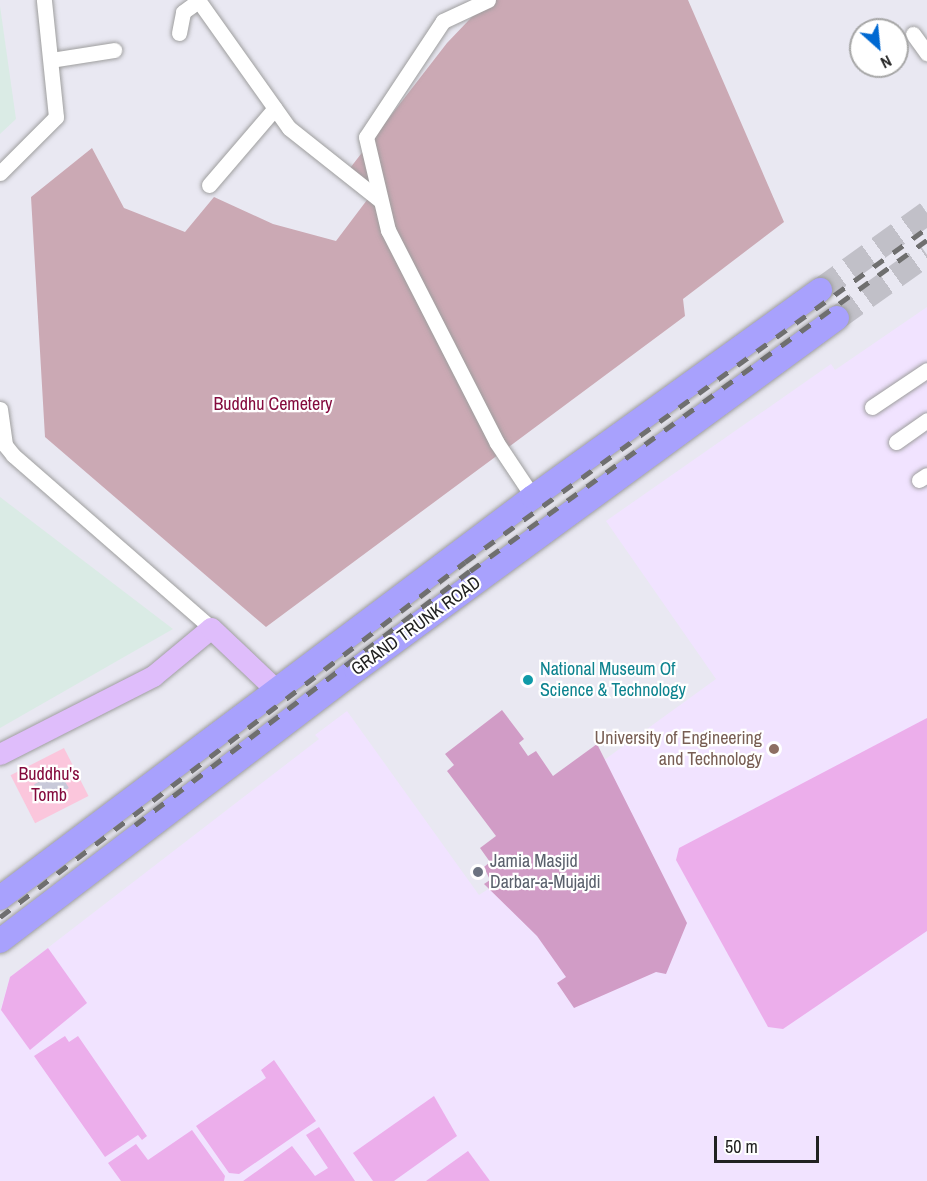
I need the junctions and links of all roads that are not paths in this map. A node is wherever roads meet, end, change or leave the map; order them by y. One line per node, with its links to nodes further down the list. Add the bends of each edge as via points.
1 (45, 0): 8 (street)
2 (198, 0): 4 (street, via 183,12); 9 (street)
3 (488, 0): 12 (street, via 443,21 366,137)
4 (179, 33)
5 (913, 33): 7 (street)
6 (114, 50): 8 (street)
7 (927, 53)
8 (51, 60): 10 (street, via 56,117)
9 (275, 108): 11 (street); 12 (street, via 288,128)
10 (0, 173)
11 (209, 185)
12 (380, 200): 20 (street, via 388,230 497,443)
13 (819, 290): 20 (main road, GRAND TRUNK ROAD)
14 (837, 318): 25 (main road, GRAND TRUNK ROAD, via 356,670)
15 (927, 370): 16 (street)
16 (872, 407)
17 (0, 409): 21 (street, via 5,445 13,454)
18 (927, 420): 19 (street)
19 (896, 442)
20 (533, 497): 22 (main road, GRAND TRUNK ROAD)
21 (212, 628): 22 (street); 23 (street, via 153,676)
22 (275, 689): 24 (main road, GRAND TRUNK ROAD)
23 (0, 754)
24 (0, 898)
25 (0, 941)

